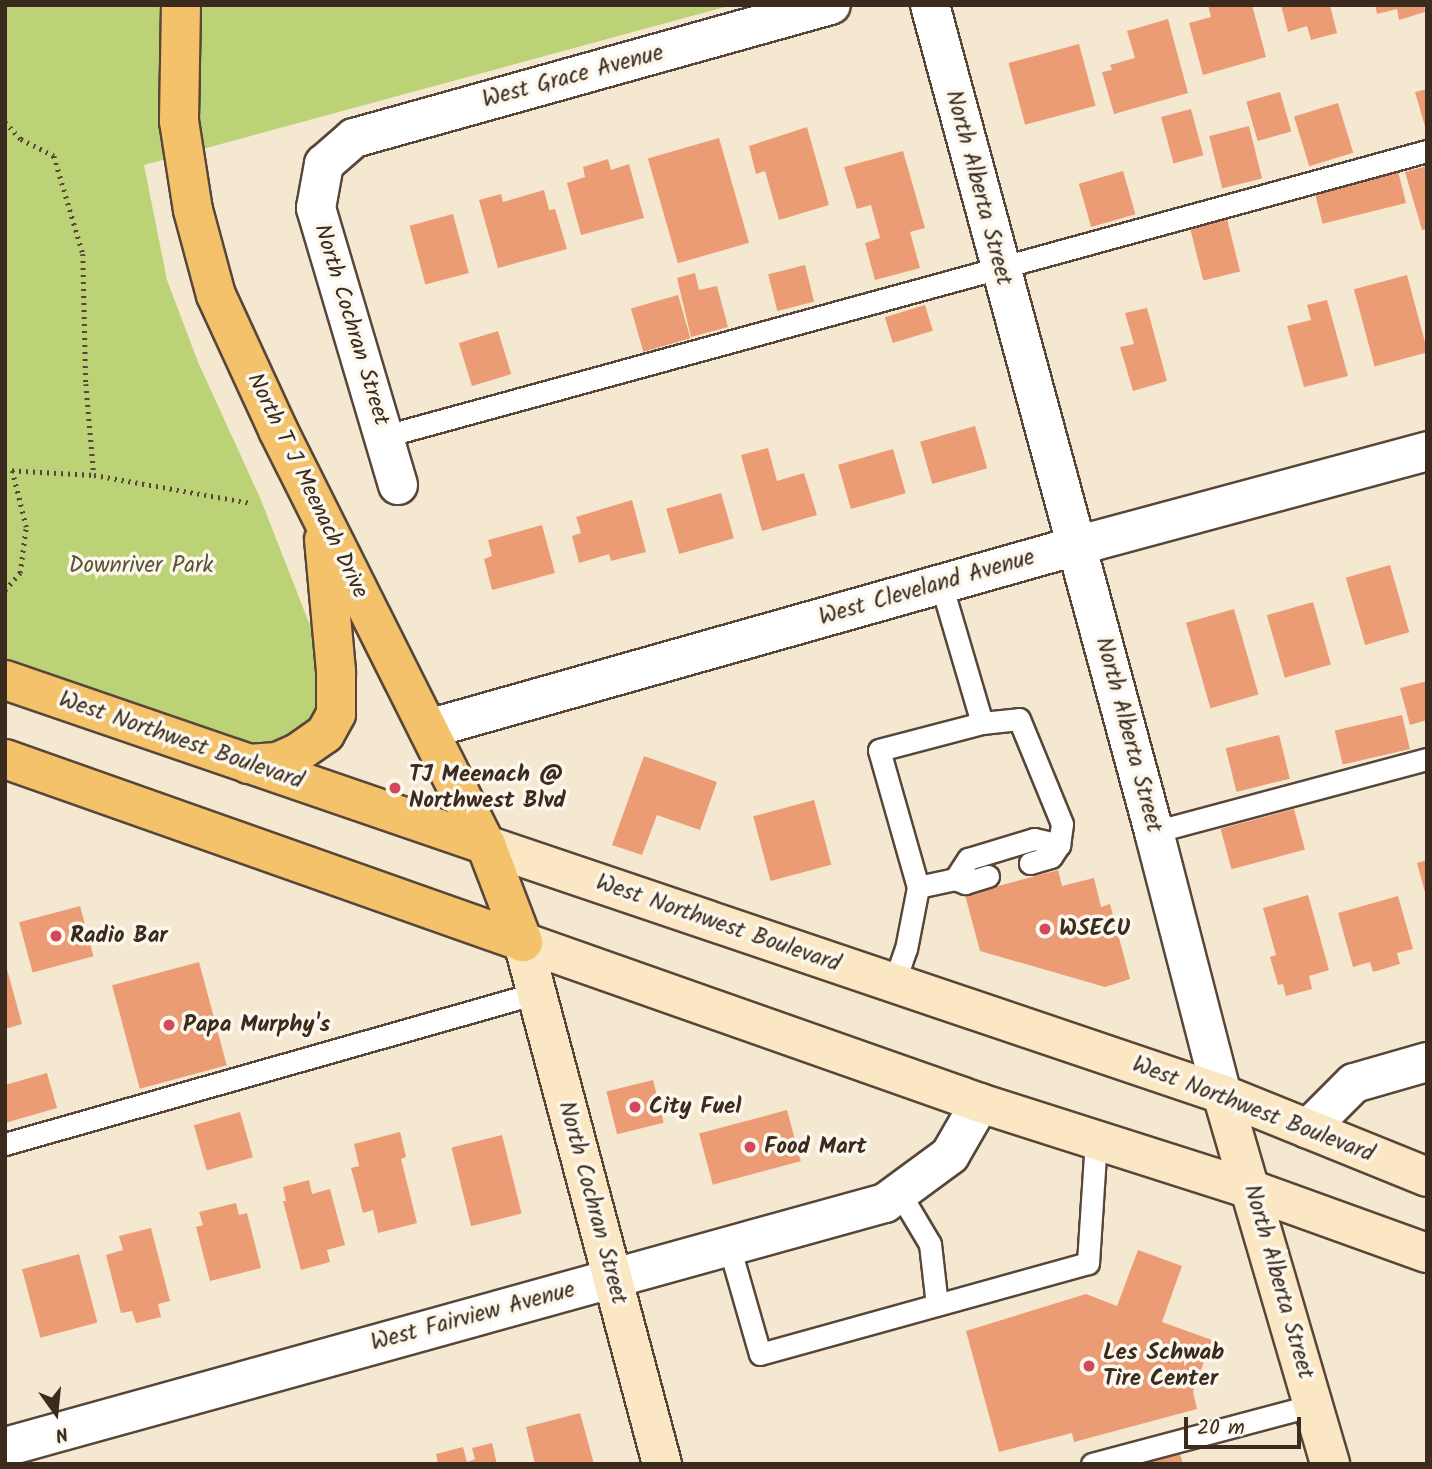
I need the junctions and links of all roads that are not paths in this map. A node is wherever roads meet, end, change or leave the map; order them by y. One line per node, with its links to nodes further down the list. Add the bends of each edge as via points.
1 (181, 5): 10 (main road, North T J Meenach Drive, via 179,121 193,209 216,295)
2 (831, 5): 5 (street, West Grace Avenue, via 354,138)
3 (930, 5): 6 (street, North Alberta Street)
4 (1427, 150): 6 (lane)
5 (324, 164): 7 (street, North Cochran Street, via 316,208)
6 (999, 266): 7 (lane); 11 (street, North Alberta Street)
7 (385, 436): 9 (street, North Cochran Street)
8 (1427, 451): 11 (street, West Cleveland Avenue)
9 (398, 485)
10 (322, 517): 15 (main road, North T J Meenach Drive); 18 (main road, via 337,714 325,734 299,752 276,762)
11 (1076, 546): 12 (street, West Cleveland Avenue); 19 (street, North Alberta Street)
12 (941, 584): 14 (lane); 15 (street, West Cleveland Avenue)
13 (5, 680): 18 (main road, West Northwest Boulevard)
14 (982, 723): 21 (lane, via 1019,719 1062,824); 25 (lane, via 879,750)
15 (428, 729): 20 (main road, North T J Meenach Drive)
16 (5, 759): 26 (main road)
17 (1427, 759): 19 (lane)
18 (244, 764): 20 (main road, West Northwest Boulevard)
19 (1154, 832): 30 (street, North Alberta Street)
20 (486, 845): 26 (main road, North T J Meenach Drive); 27 (main road, West Northwest Boulevard)
21 (1059, 845): 22 (lane, via 1051,857); 24 (lane, via 1034,839 968,859)
22 (1030, 863)
23 (988, 876): 24 (lane, via 965,883)
24 (955, 879): 25 (lane)
25 (918, 887): 27 (lane)
26 (523, 942): 28 (main road, North Cochran Street); 31 (main road)
27 (894, 983): 30 (main road, West Northwest Boulevard)
28 (537, 993): 34 (lane); 40 (main road, North Cochran Street)
29 (1427, 1062): 32 (street, via 1354,1083)
30 (1222, 1094): 32 (main road, West Northwest Boulevard); 36 (main road, North Alberta Street)
31 (980, 1102): 33 (main road); 37 (street, West Fairview Avenue, via 950,1155)
32 (1308, 1129): 35 (main road, West Northwest Boulevard)
33 (1096, 1140): 36 (main road); 41 (lane, via 1088,1263)
34 (5, 1144)
35 (1427, 1177)
36 (1252, 1191): 39 (main road); 42 (main road, North Alberta Street)
37 (900, 1192): 38 (street, West Fairview Avenue, via 885,1203); 41 (lane, via 930,1244)
38 (729, 1246): 40 (street, West Fairview Avenue); 41 (lane, via 760,1354)
39 (1427, 1253)
40 (612, 1279): 43 (street, West Fairview Avenue); 44 (main road, North Cochran Street)
41 (937, 1306)
42 (1313, 1405): 45 (lane); 46 (main road, North Alberta Street)
43 (5, 1447)
44 (662, 1464)
45 (1092, 1464)
46 (1330, 1464)

